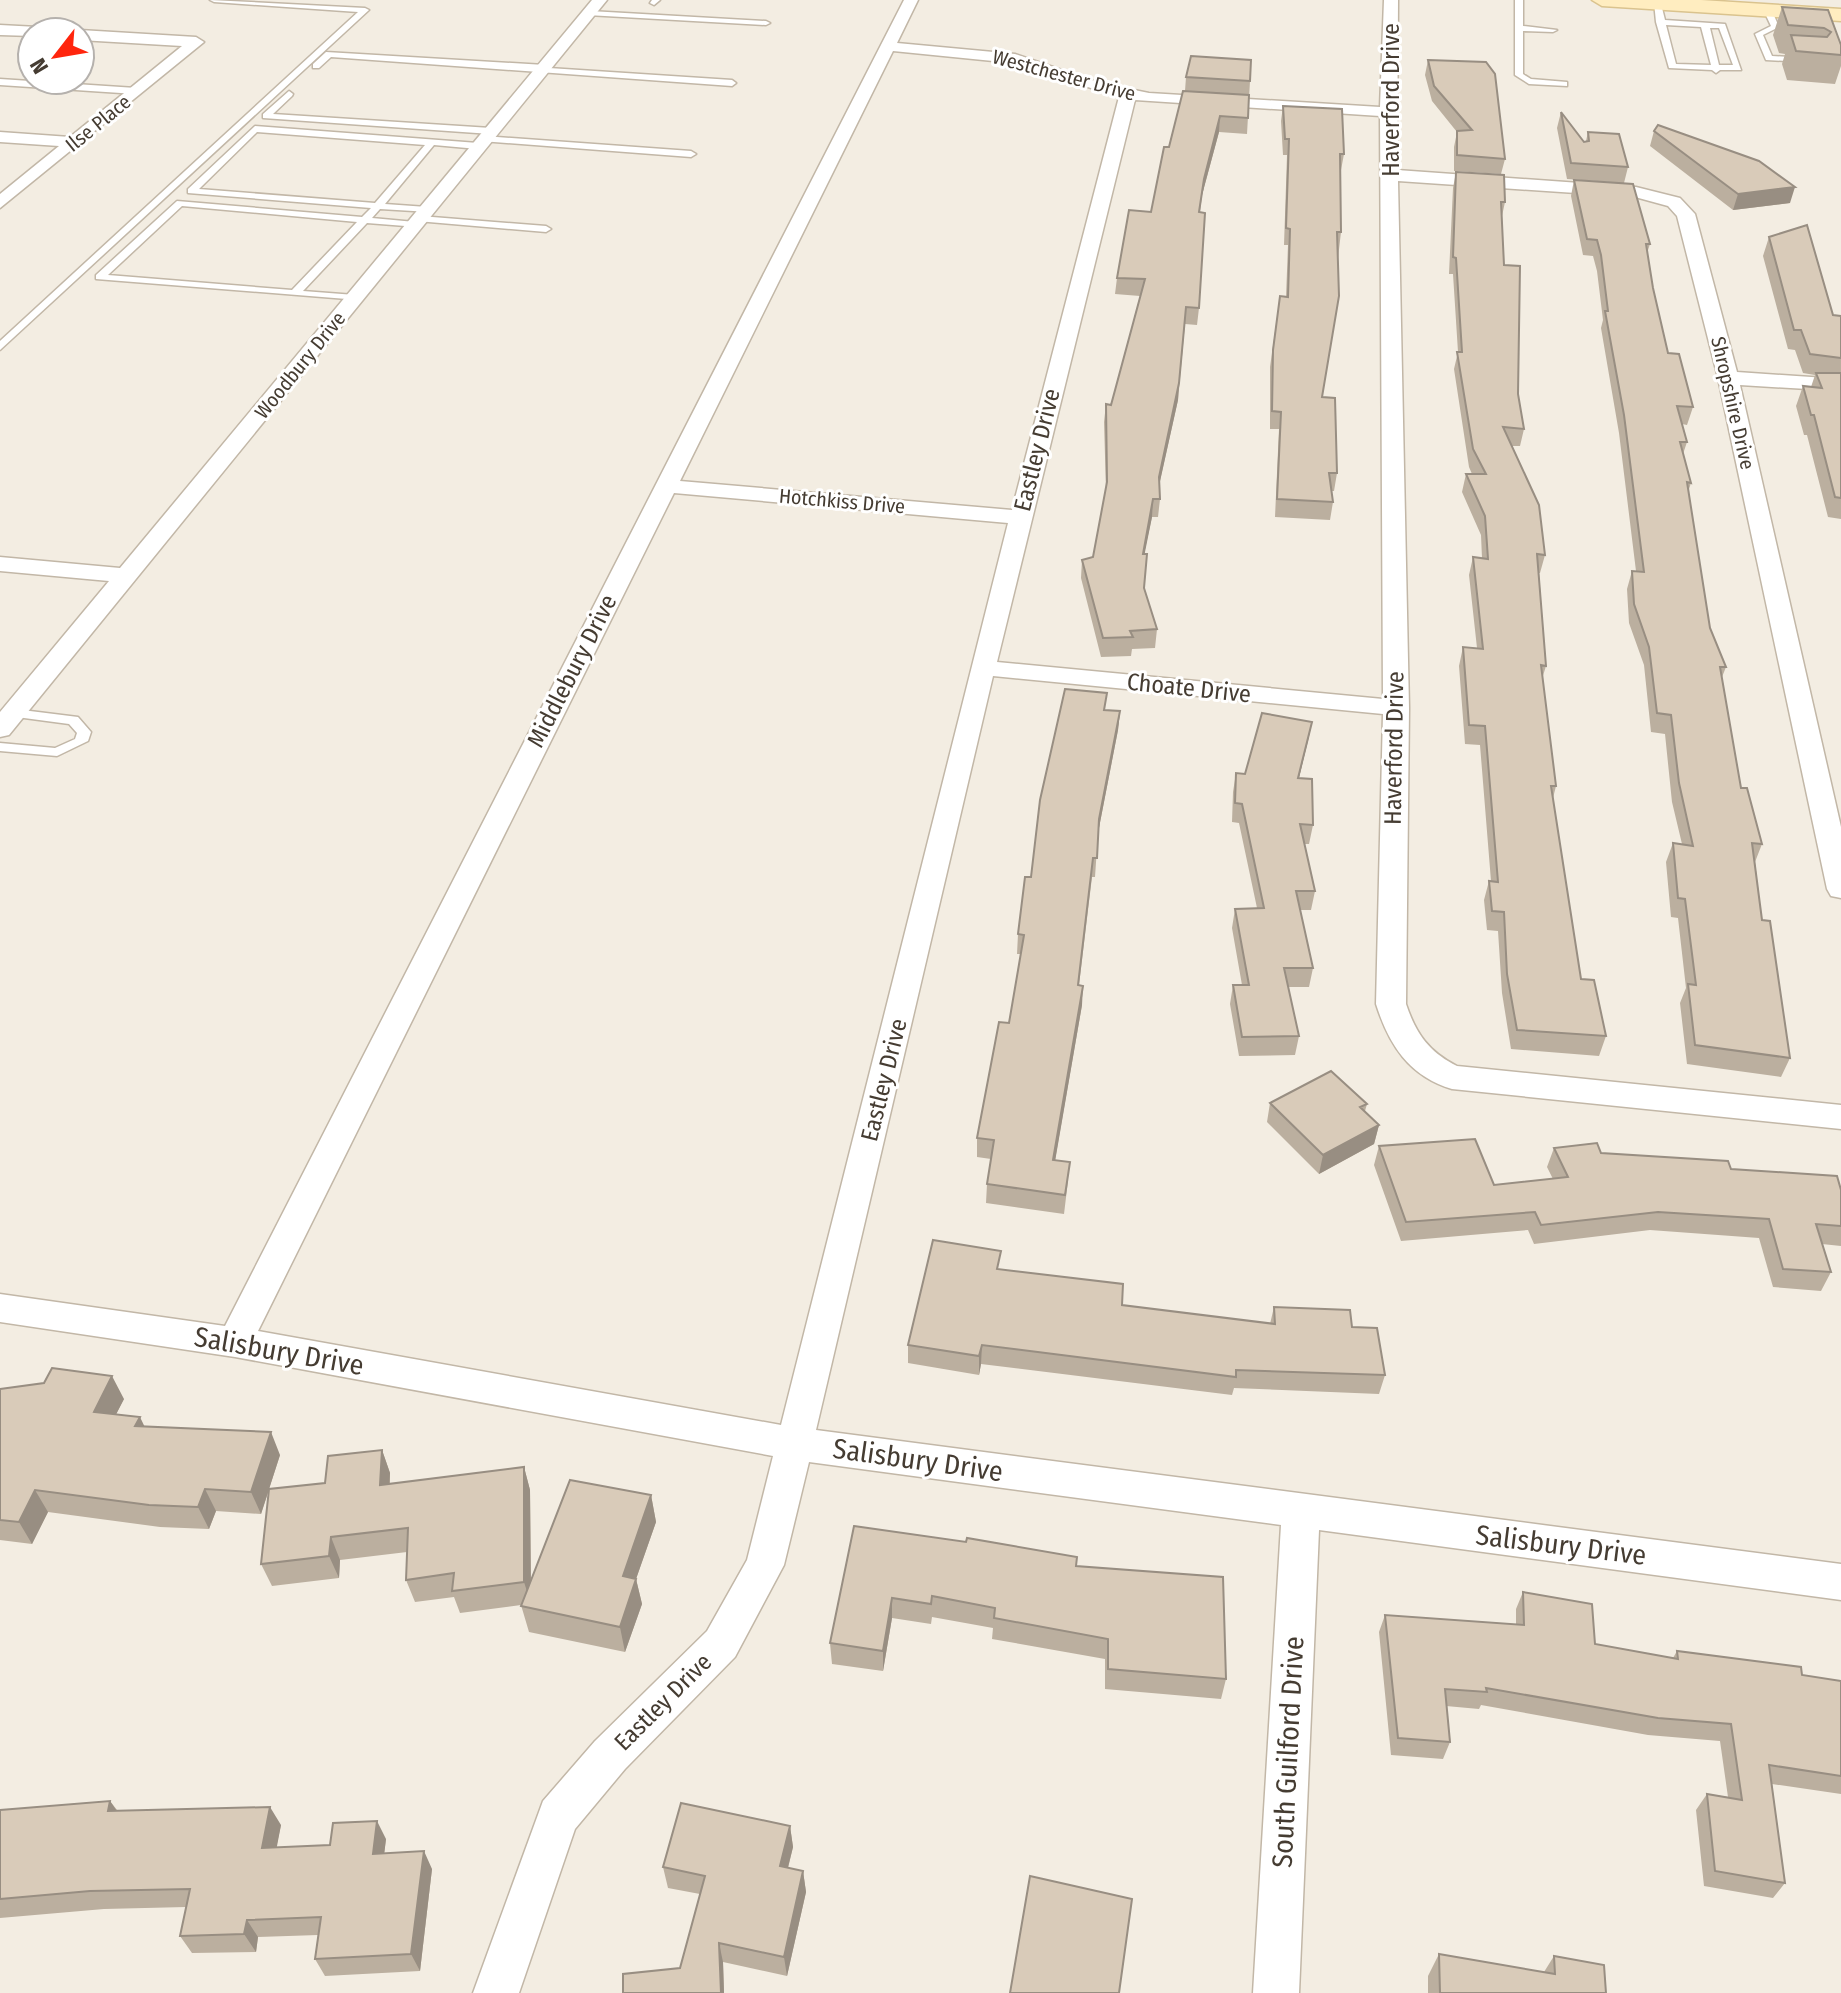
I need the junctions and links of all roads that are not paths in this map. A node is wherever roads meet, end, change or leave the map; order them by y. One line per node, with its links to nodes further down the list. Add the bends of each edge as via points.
1 (214, 0): 40 (lane, via 365,10)
2 (911, 0): 17 (street, Middlebury Drive)
3 (1391, 0): 26 (street, Haverford Drive)
4 (1519, 0): 14 (lane)
5 (1602, 0): 10 (main road)
6 (1734, 0): 8 (main road)
7 (595, 6): 12 (lane); 19 (street, Woodbury Drive)
8 (1841, 6)
9 (1768, 11): 10 (main road); 11 (main road); 18 (lane, via 1775,27 1759,34 1769,58)
10 (1659, 13): 13 (lane); 20 (lane, via 1672,66)
11 (1841, 15)
12 (766, 23)
13 (1705, 25): 20 (lane); 20 (lane, via 1722,26 1738,68)
14 (1517, 28): 15 (lane); 23 (lane, via 1519,75)
15 (1553, 30)
16 (96, 36): 24 (street, Ilse Place, via 196,42)
17 (885, 46): 25 (street, Westchester Drive, via 1015,59); 43 (street, Middlebury Drive)
18 (1815, 61)
19 (544, 69): 22 (lane); 28 (street, Woodbury Drive); 28 (lane, via 329,54 266,116)
20 (1716, 70)
21 (0, 82): 24 (lane)
22 (732, 83)
23 (1564, 84)
24 (136, 91): 29 (street, Ilse Place)
25 (1128, 94): 26 (street, Westchester Drive); 44 (street, Eastley Drive)
26 (1388, 112): 32 (street, Haverford Drive)
27 (0, 137): 29 (street)
28 (484, 139): 30 (lane); 31 (lane); 35 (street, Woodbury Drive)
29 (74, 142): 33 (street, Ilse Place)
30 (432, 142): 34 (lane); 34 (lane, via 255,129 191,191)
31 (691, 154)
32 (1390, 175): 41 (street, Shropshire Drive, via 1636,192 1674,202 1686,214); 48 (street, Haverford Drive)
33 (1, 201)
34 (378, 206): 35 (lane); 36 (lane)
35 (421, 218): 36 (lane); 37 (lane); 39 (street, Woodbury Drive)
36 (366, 219): 38 (lane); 38 (lane, via 180,203 100,277)
37 (546, 229)
38 (295, 293): 39 (lane)
39 (355, 298): 46 (street, Woodbury Drive)
40 (0, 347)
41 (1728, 378): 42 (street); 52 (street, Shropshire Drive)
42 (1841, 385)
43 (665, 486): 44 (street, Hotchkiss Drive); 55 (street, Middlebury Drive)
44 (1020, 517): 47 (street, Eastley Drive)
45 (0, 564): 46 (street)
46 (127, 576): 49 (street, Woodbury Drive)
47 (983, 668): 48 (street, Choate Drive); 56 (street, Eastley Drive)
48 (1396, 708): 53 (street, Haverford Drive, via 1391,1004 1402,1040 1431,1067 1452,1077)
49 (14, 713): 50 (street, Woodbury Drive); 51 (lane, via 73,720 84,732 81,741 57,752)
50 (0, 729)
51 (0, 747)
52 (1841, 889)
53 (1841, 1117)
54 (0, 1308): 55 (street, Salisbury Drive)
55 (235, 1342): 56 (street, Salisbury Drive)
56 (797, 1444): 57 (street, Salisbury Drive); 59 (street, Eastley Drive, via 765,1565 721,1644 610,1755 558,1816)
57 (1301, 1512): 58 (street, Salisbury Drive); 60 (street, South Guilford Drive)
58 (1841, 1582)
59 (496, 1993)
60 (1276, 1993)

